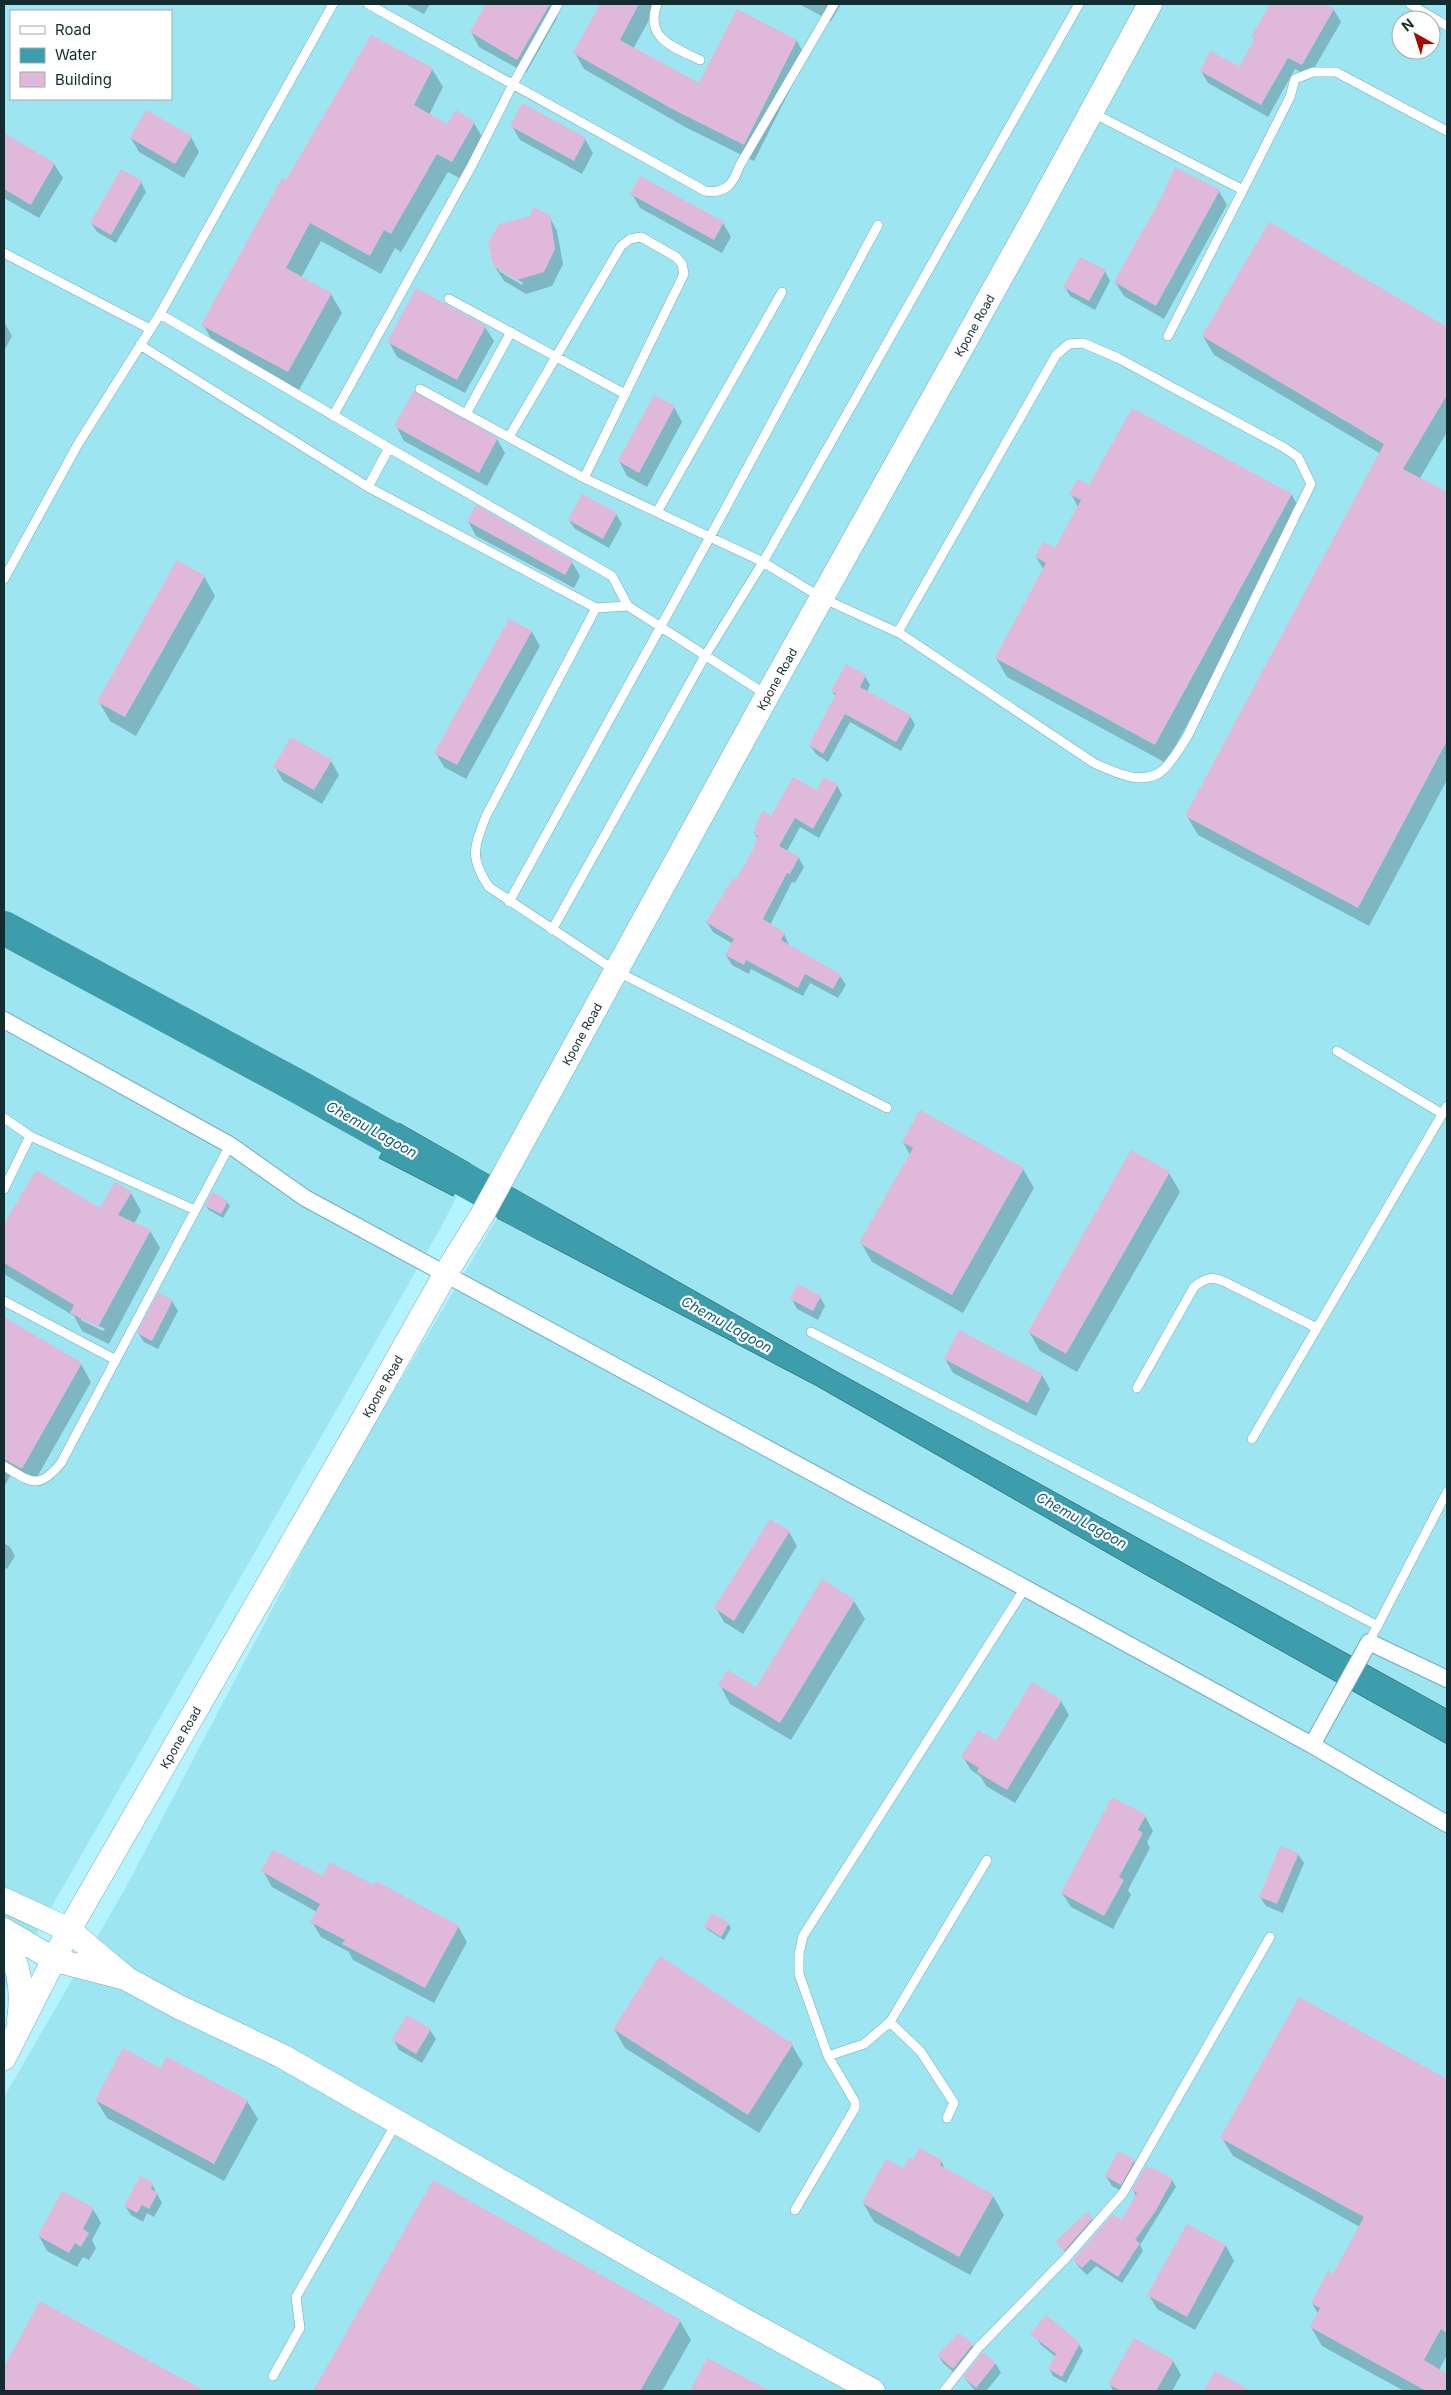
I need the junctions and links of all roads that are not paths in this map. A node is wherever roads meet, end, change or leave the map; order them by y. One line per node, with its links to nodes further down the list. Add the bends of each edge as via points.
1 (333, 4): 19 (lane)
2 (368, 4): 11 (lane)
3 (558, 4): 11 (lane)
4 (657, 4): 10 (lane, via 653,14 659,36)
5 (834, 4): 11 (lane, via 733,182 717,192 705,191)
6 (1078, 4): 35 (lane)
7 (1150, 4): 12 (main road, Kpone Road)
8 (1411, 4): 9 (lane)
9 (1447, 26)
10 (700, 60)
11 (513, 84): 28 (lane, via 471,167)
12 (1091, 112): 14 (lane); 37 (main road, Kpone Road)
13 (1447, 131): 14 (lane, via 1336,72 1313,72 1295,80 1290,97)
14 (1243, 190): 22 (lane)
15 (878, 225): 34 (lane)
16 (4, 253): 20 (lane)
17 (782, 292): 33 (lane)
18 (449, 300): 21 (lane)
19 (160, 314): 20 (lane); 28 (lane)
20 (150, 329): 23 (lane)
21 (511, 332): 24 (lane); 27 (lane)
22 (1168, 336)
23 (140, 345): 32 (lane); 36 (lane, via 78,444)
24 (556, 356): 26 (lane); 26 (lane, via 621,246 630,239 641,237 676,257 684,274); 29 (lane)
25 (420, 389): 27 (lane)
26 (625, 394): 31 (lane)
27 (466, 414): 29 (lane)
28 (333, 416): 30 (lane)
29 (508, 437): 31 (lane)
30 (389, 448): 32 (lane); 38 (lane, via 612,576)
31 (584, 478): 33 (lane)
32 (368, 487): 39 (lane)
33 (657, 512): 34 (lane)
34 (710, 536): 35 (lane); 40 (lane)
35 (763, 562): 37 (lane); 42 (lane)
36 (4, 579)
37 (822, 598): 41 (lane); 43 (main road, Kpone Road)
38 (628, 606): 39 (lane); 40 (lane)
39 (596, 608): 44 (lane, via 486,816 475,844 476,868 489,887)
40 (659, 626): 42 (lane); 44 (lane)
41 (898, 632): 41 (lane, via 1056,355 1069,344 1083,343 1118,358 1283,447 1298,457 1311,484 1187,737 1163,770 1149,777 1122,776 1094,763)
42 (705, 656): 43 (lane); 45 (lane)
43 (767, 696): 46 (main road, Kpone Road)
44 (509, 902): 45 (lane)
45 (552, 930): 46 (lane)
46 (616, 970): 50 (lane); 57 (main road, Kpone Road, via 482,1215)
47 (4, 1020): 54 (street)
48 (1337, 1051): 51 (lane)
49 (1447, 1106): 51 (lane)
50 (887, 1108)
51 (1441, 1113): 59 (lane)
52 (4, 1118): 53 (lane)
53 (30, 1136): 55 (lane); 56 (lane)
54 (230, 1145): 56 (lane); 57 (street, via 305,1198)
55 (4, 1189)
56 (195, 1210): 61 (lane)
57 (446, 1273): 66 (street); 75 (main road, Kpone Road)
58 (4, 1301): 61 (lane)
59 (1316, 1328): 62 (lane, via 1214,1277 1204,1280 1194,1287); 63 (lane)
60 (810, 1332): 67 (lane)
61 (116, 1360): 64 (lane, via 61,1463 50,1476 40,1482 31,1482)
62 (1138, 1388)
63 (1252, 1440)
64 (4, 1466)
65 (1447, 1492): 67 (lane)
66 (1025, 1588): 70 (street); 82 (lane, via 804,1936 799,1954 799,1974)
67 (1378, 1626): 68 (lane)
68 (1369, 1642): 69 (street); 70 (street)
69 (1447, 1678)
70 (1312, 1746): 71 (street)
71 (1447, 1824)
72 (987, 1860): 80 (lane)
73 (4, 1900): 75 (main road)
74 (4, 1930): 78 (main road)
75 (69, 1930): 78 (main road, Kpone Road); 79 (main road)
76 (1270, 1938): 89 (lane, via 1124,2193 979,2347)
77 (4, 1941): 81 (main road, via 20,1983 22,2001)
78 (55, 1960): 79 (main road); 81 (main road, Kpone Road)
79 (127, 1979): 85 (main road, via 282,2056)
80 (890, 2022): 82 (lane, via 864,2044); 84 (lane, via 921,2052 954,2102)
81 (16, 2036): 83 (main road, Kpone Road)
82 (828, 2056): 86 (lane, via 853,2096 855,2108)
83 (4, 2058)
84 (947, 2118)
85 (397, 2122): 87 (lane, via 296,2297 300,2328); 88 (main road)
86 (795, 2210)
87 (274, 2376)
88 (873, 2391)
89 (944, 2391)

